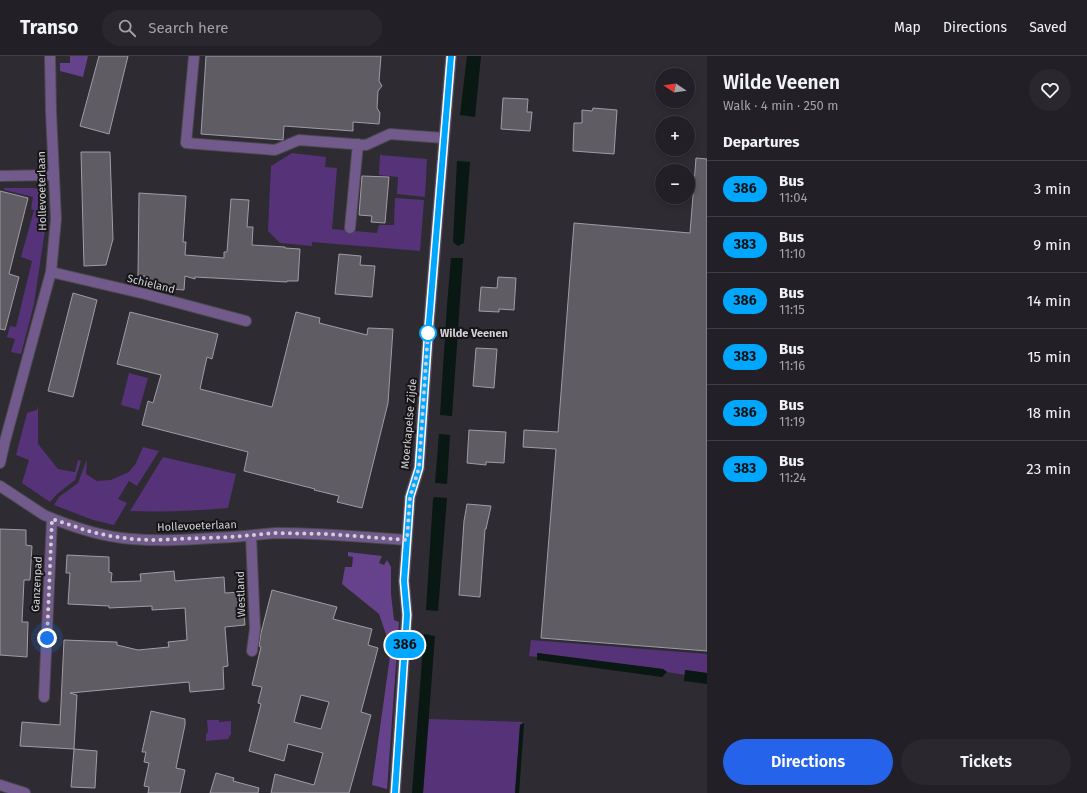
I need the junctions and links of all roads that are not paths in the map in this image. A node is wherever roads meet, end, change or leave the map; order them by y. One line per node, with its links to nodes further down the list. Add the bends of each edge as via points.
1 (50, 56): 6 (street, Hollevoeterlaan)
2 (194, 56): 5 (street, via 186,143 275,150 299,140)
3 (451, 56): 4 (street, Moerkapelse Zijde)
4 (444, 138): 5 (street, via 390,134 366,145); 15 (street, Moerkapelse Zijde, via 419,468 410,497)
5 (358, 144): 8 (street)
6 (54, 175): 7 (street); 9 (street, Hollevoeterlaan, via 56,219)
7 (0, 176)
8 (350, 228)
9 (51, 272): 10 (street, Schieland); 11 (street, Hollevoeterlaan)
10 (246, 321)
11 (0, 463)
12 (0, 486): 13 (street, Hollevoeterlaan)
13 (52, 519): 14 (street, Hollevoeterlaan, via 88,531 131,539); 17 (street, Ganzenpad)
14 (251, 536): 15 (street, Hollevoeterlaan, via 275,533); 16 (street, Westland, via 255,629)
15 (407, 540): 20 (street, Moerkapelse Zijde, via 404,581 407,615)
16 (252, 651)
17 (44, 697)
18 (0, 785): 19 (street)
19 (24, 793)
20 (395, 793)

